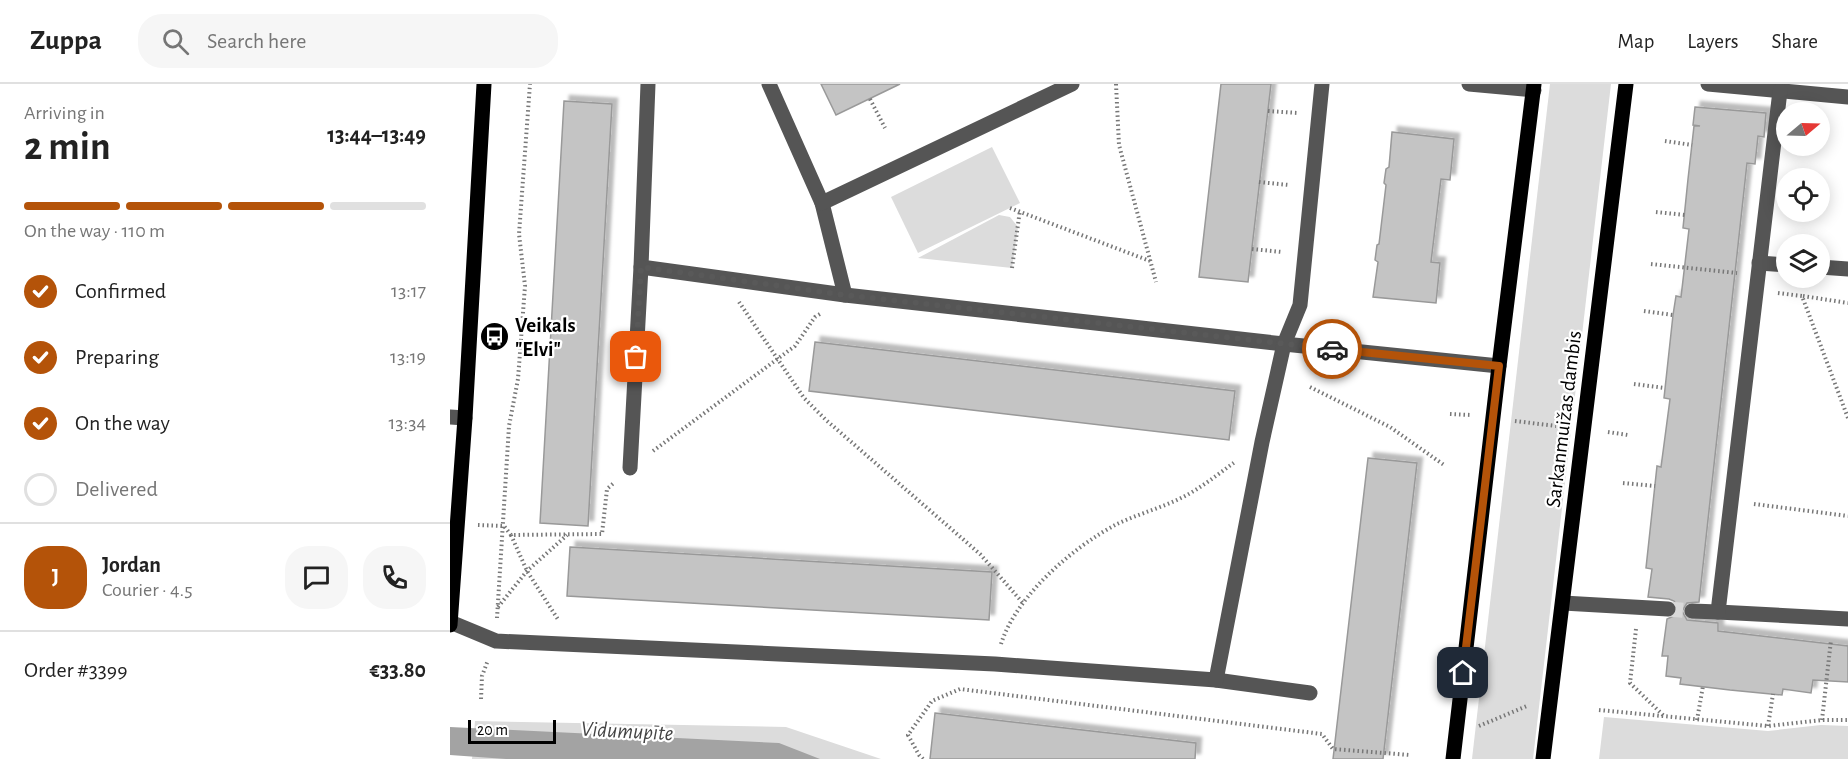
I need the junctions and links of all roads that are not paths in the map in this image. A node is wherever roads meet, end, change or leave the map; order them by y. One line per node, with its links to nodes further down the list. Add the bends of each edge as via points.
1 (484, 84): 21 (main road)
2 (648, 84): 13 (street)
3 (769, 84): 12 (street)
4 (1072, 84): 12 (street)
5 (1322, 84): 19 (street, via 1300,305)
6 (1470, 84): 9 (street)
7 (1626, 84): 23 (main road, Sarkanmuižas dambis)
8 (1708, 84): 10 (street)
9 (1534, 87): 20 (main road)
10 (1780, 91): 11 (street); 17 (street)
11 (1848, 97)
12 (822, 203): 18 (street)
13 (641, 267): 18 (street); 22 (street)
14 (1830, 268): 16 (street)
15 (1776, 269): 17 (street)
16 (1848, 269)
17 (1758, 276): 26 (street)
18 (845, 295): 19 (street)
19 (1284, 344): 20 (street); 29 (street)
20 (1499, 366): 31 (main road)
21 (458, 418): 28 (main road)
22 (630, 468)
23 (1563, 603): 24 (street); 32 (main road, Sarkanmuižas dambis)
24 (1668, 609)
25 (1692, 611): 26 (street)
26 (1718, 612): 27 (street)
27 (1841, 619)
28 (450, 623): 29 (street, via 496,640 995,664)
29 (1216, 680): 30 (street)
30 (1310, 693)
31 (1453, 759)
32 (1543, 759)

